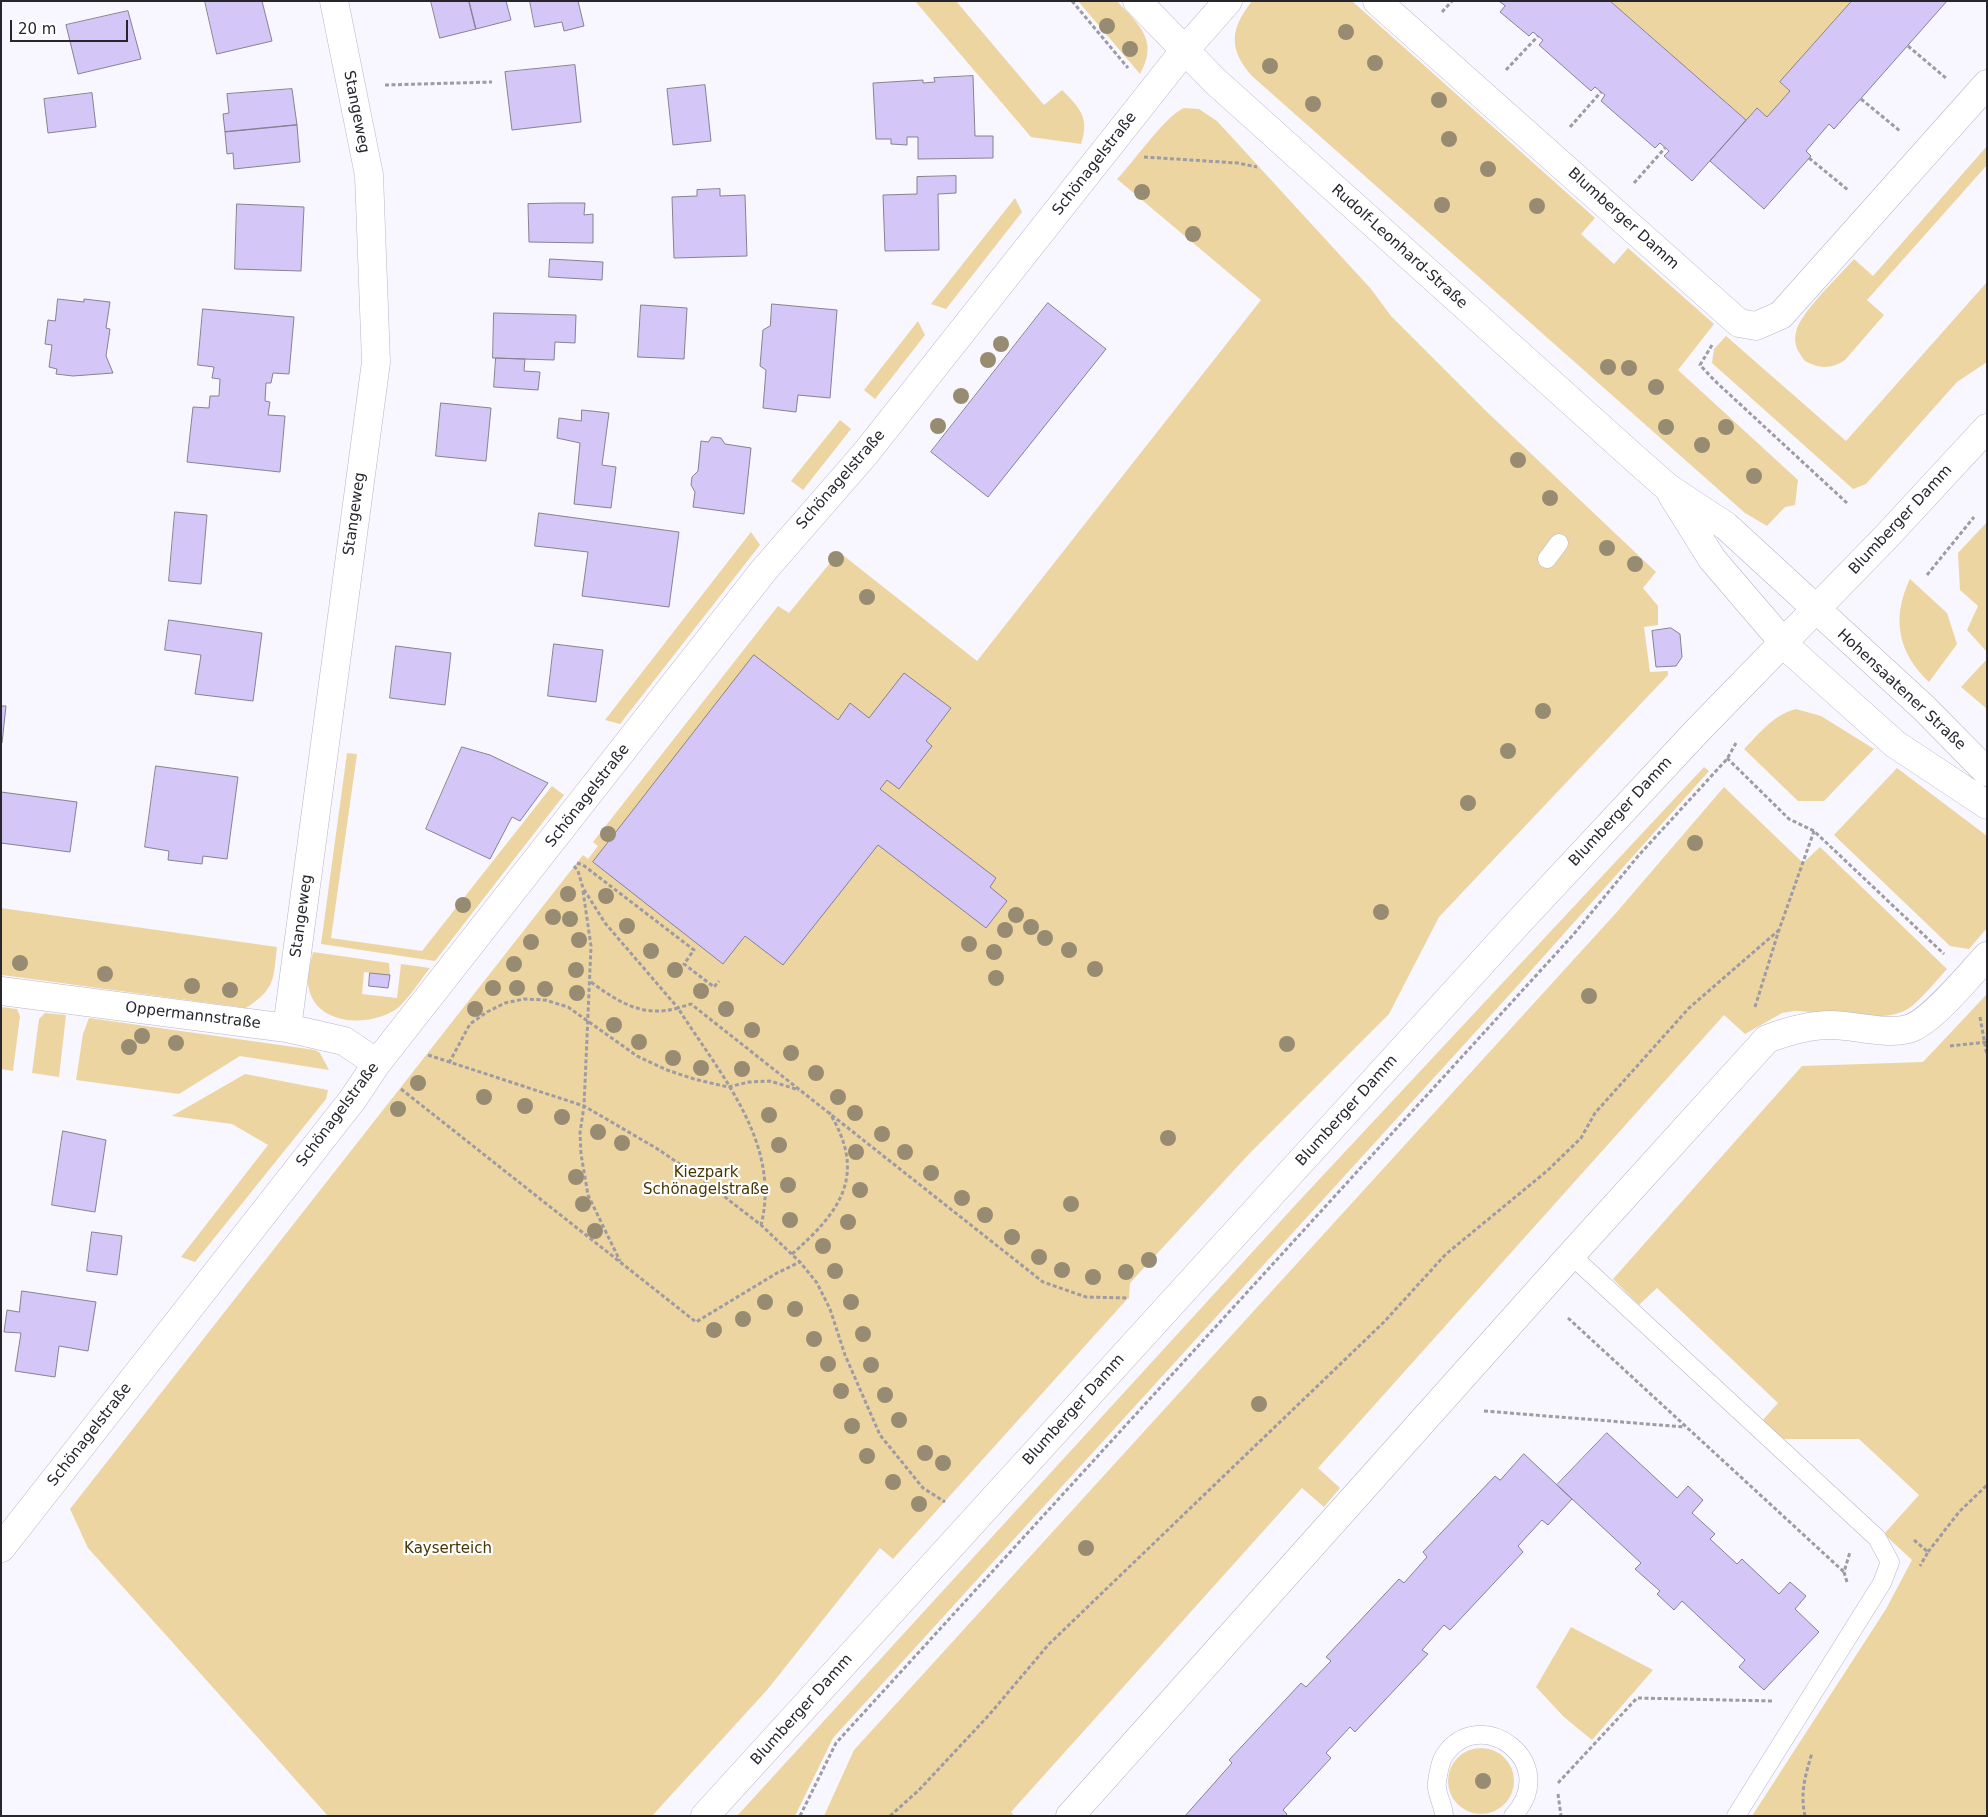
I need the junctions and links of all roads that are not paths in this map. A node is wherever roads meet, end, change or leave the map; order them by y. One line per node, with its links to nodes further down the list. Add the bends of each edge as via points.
1 (334, 1): 17 (street, Stangeweg, via 369,175 376,362)
2 (1137, 1): 5 (street, Rudolf-Leonhard-Straße)
3 (1228, 1): 5 (street)
4 (1376, 1): 6 (street, Blumberger Damm, via 1739,323 1756,326 1781,315)
5 (1184, 51): 8 (street, Rudolf-Leonhard-Straße); 18 (street, Schönagelstraße, via 881,434 764,570)
6 (1987, 84)
7 (1987, 428): 11 (street, Blumberger Damm)
8 (1667, 487): 11 (street, Rudolf-Leonhard-Straße, via 1726,526); 12 (street, Rudolf-Leonhard-Straße, via 1712,559)
9 (1559, 543): 10 (lane)
10 (1547, 559)
11 (1815, 609): 12 (street, Blumberger Damm); 13 (street, Hohensaatener Straße, via 1924,708)
12 (1782, 642): 14 (street, via 1895,744); 21 (street, Blumberger Damm, via 1517,924)
13 (1987, 772)
14 (1987, 805)
15 (1987, 956): 19 (street, via 1926,1018 1909,1029 1831,1025 1792,1029 1768,1039)
16 (1, 991): 17 (street, Oppermannstraße)
17 (287, 1028): 18 (street, Oppermannstraße, via 344,1041)
18 (377, 1062): 20 (street, Schönagelstraße, via 353,1099)
19 (1571, 1255): 22 (street); 25 (lane, via 1877,1538 1890,1562 1882,1583)
20 (1, 1548)
21 (711, 1812)
22 (1070, 1816)
23 (1444, 1816): 24 (lane, via 1436,1785 1443,1756 1462,1739 1490,1734 1510,1743 1525,1761 1530,1784 1522,1806)
24 (1513, 1816)
25 (1736, 1816)

